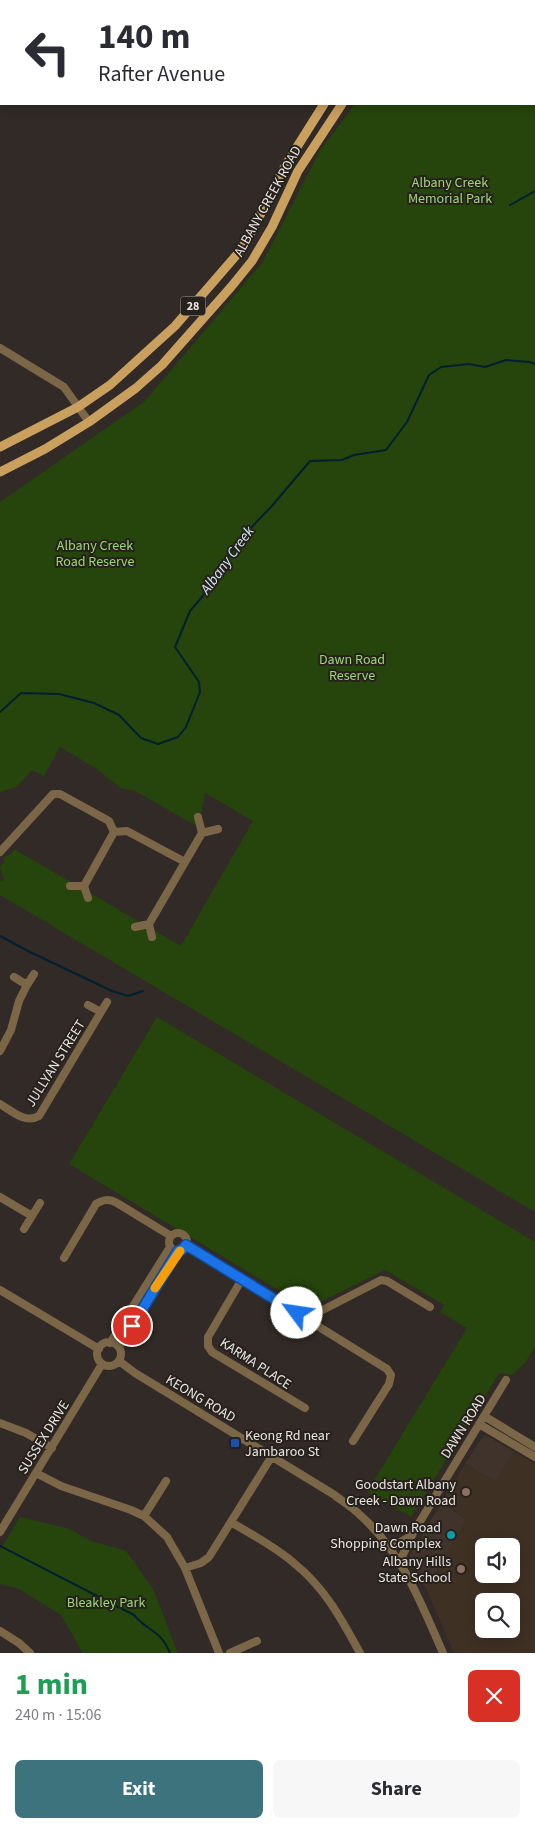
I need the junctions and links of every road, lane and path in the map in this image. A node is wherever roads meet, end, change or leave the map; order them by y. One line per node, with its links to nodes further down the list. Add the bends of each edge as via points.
1 (323, 105): 4 (main road, ALBANY CREEK ROAD / 28, via 231,263 158,342 110,385)
2 (341, 105): 5 (main road, ALBANY CREEK ROAD / 28, via 298,171 263,244 231,287 162,365)
3 (0, 348): 4 (street, via 64,387)
4 (78, 407): 5 (street); 6 (main road, ALBANY CREEK ROAD / 28)
5 (89, 422): 7 (main road, ALBANY CREEK ROAD / 28)
6 (0, 447)
7 (0, 472)
8 (198, 816): 11 (street)
9 (218, 829): 11 (street)
10 (114, 832): 12 (street, via 109,821 60,794 53,794); 13 (street, via 127,831); 15 (street)
11 (202, 834): 13 (street)
12 (0, 852)
13 (185, 862): 17 (street)
14 (70, 886): 15 (street)
15 (84, 886): 16 (street)
16 (88, 898)
17 (149, 924): 18 (street); 19 (street)
18 (135, 927)
19 (152, 937)
20 (34, 974): 22 (street)
21 (14, 977): 22 (street)
22 (27, 985): 26 (street)
23 (107, 1002): 25 (street, JULLYAN STREET)
24 (88, 1005): 25 (street, JULLYAN STREET)
25 (101, 1012): 27 (street, JULLYAN STREET, via 39,1116 24,1119)
26 (0, 1051)
27 (0, 1104)
28 (0, 1197): 30 (street)
29 (40, 1203): 30 (street)
30 (32, 1216): 31 (street)
31 (24, 1228)
32 (171, 1236): 33 (street, via 176,1233 184,1235); 34 (street, via 168,1241); 36 (street, via 118,1203 102,1200 96,1204)
33 (186, 1245): 35 (street); 37 (street)
34 (170, 1247): 35 (street); 41 (street)
35 (178, 1251): 42 (street)
36 (64, 1258)
37 (242, 1280): 40 (street, via 297,1313); 47 (street, KARMA PLACE, via 208,1337 208,1346 212,1352)
38 (0, 1290): 43 (street)
39 (430, 1307): 40 (street, via 381,1280)
40 (310, 1316): 51 (street, via 316,1325 387,1369 391,1375 389,1384)
41 (110, 1343): 42 (street); 43 (street)
42 (119, 1347): 44 (street)
43 (99, 1349): 45 (street)
44 (119, 1361): 45 (street, via 110,1366); 54 (street, KEONG ROAD)
45 (102, 1364): 53 (street, SUSSEX DRIVE)
46 (506, 1380): 48 (street, DAWN ROAD)
47 (305, 1408)
48 (484, 1416): 50 (street, DAWN ROAD); 52 (street)
49 (0, 1423): 53 (street)
50 (479, 1424): 55 (street); 62 (street, DAWN ROAD)
51 (353, 1441)
52 (535, 1447)
53 (52, 1448): 56 (street, SUSSEX DRIVE)
54 (272, 1456): 59 (street); 63 (street, KEONG ROAD, via 360,1515)
55 (535, 1457)
56 (36, 1473): 58 (street, via 61,1486); 60 (street, SUSSEX DRIVE)
57 (166, 1480): 58 (street)
58 (144, 1516): 65 (street, via 167,1537)
59 (231, 1522): 65 (street, via 209,1558); 71 (street, via 296,1564 335,1608)
60 (2, 1526): 61 (street, SUSSEX DRIVE)
61 (0, 1532)
62 (410, 1536): 63 (street, DAWN ROAD); 64 (street, DAWN ROAD)
63 (390, 1548): 64 (street, KEONG ROAD)
64 (400, 1561): 72 (street, KEONG ROAD)
65 (185, 1568): 69 (street)
66 (0, 1631): 68 (street)
67 (257, 1640): 70 (street)
68 (30, 1653)
69 (219, 1653)
70 (230, 1653)
71 (360, 1653)
72 (443, 1653)

